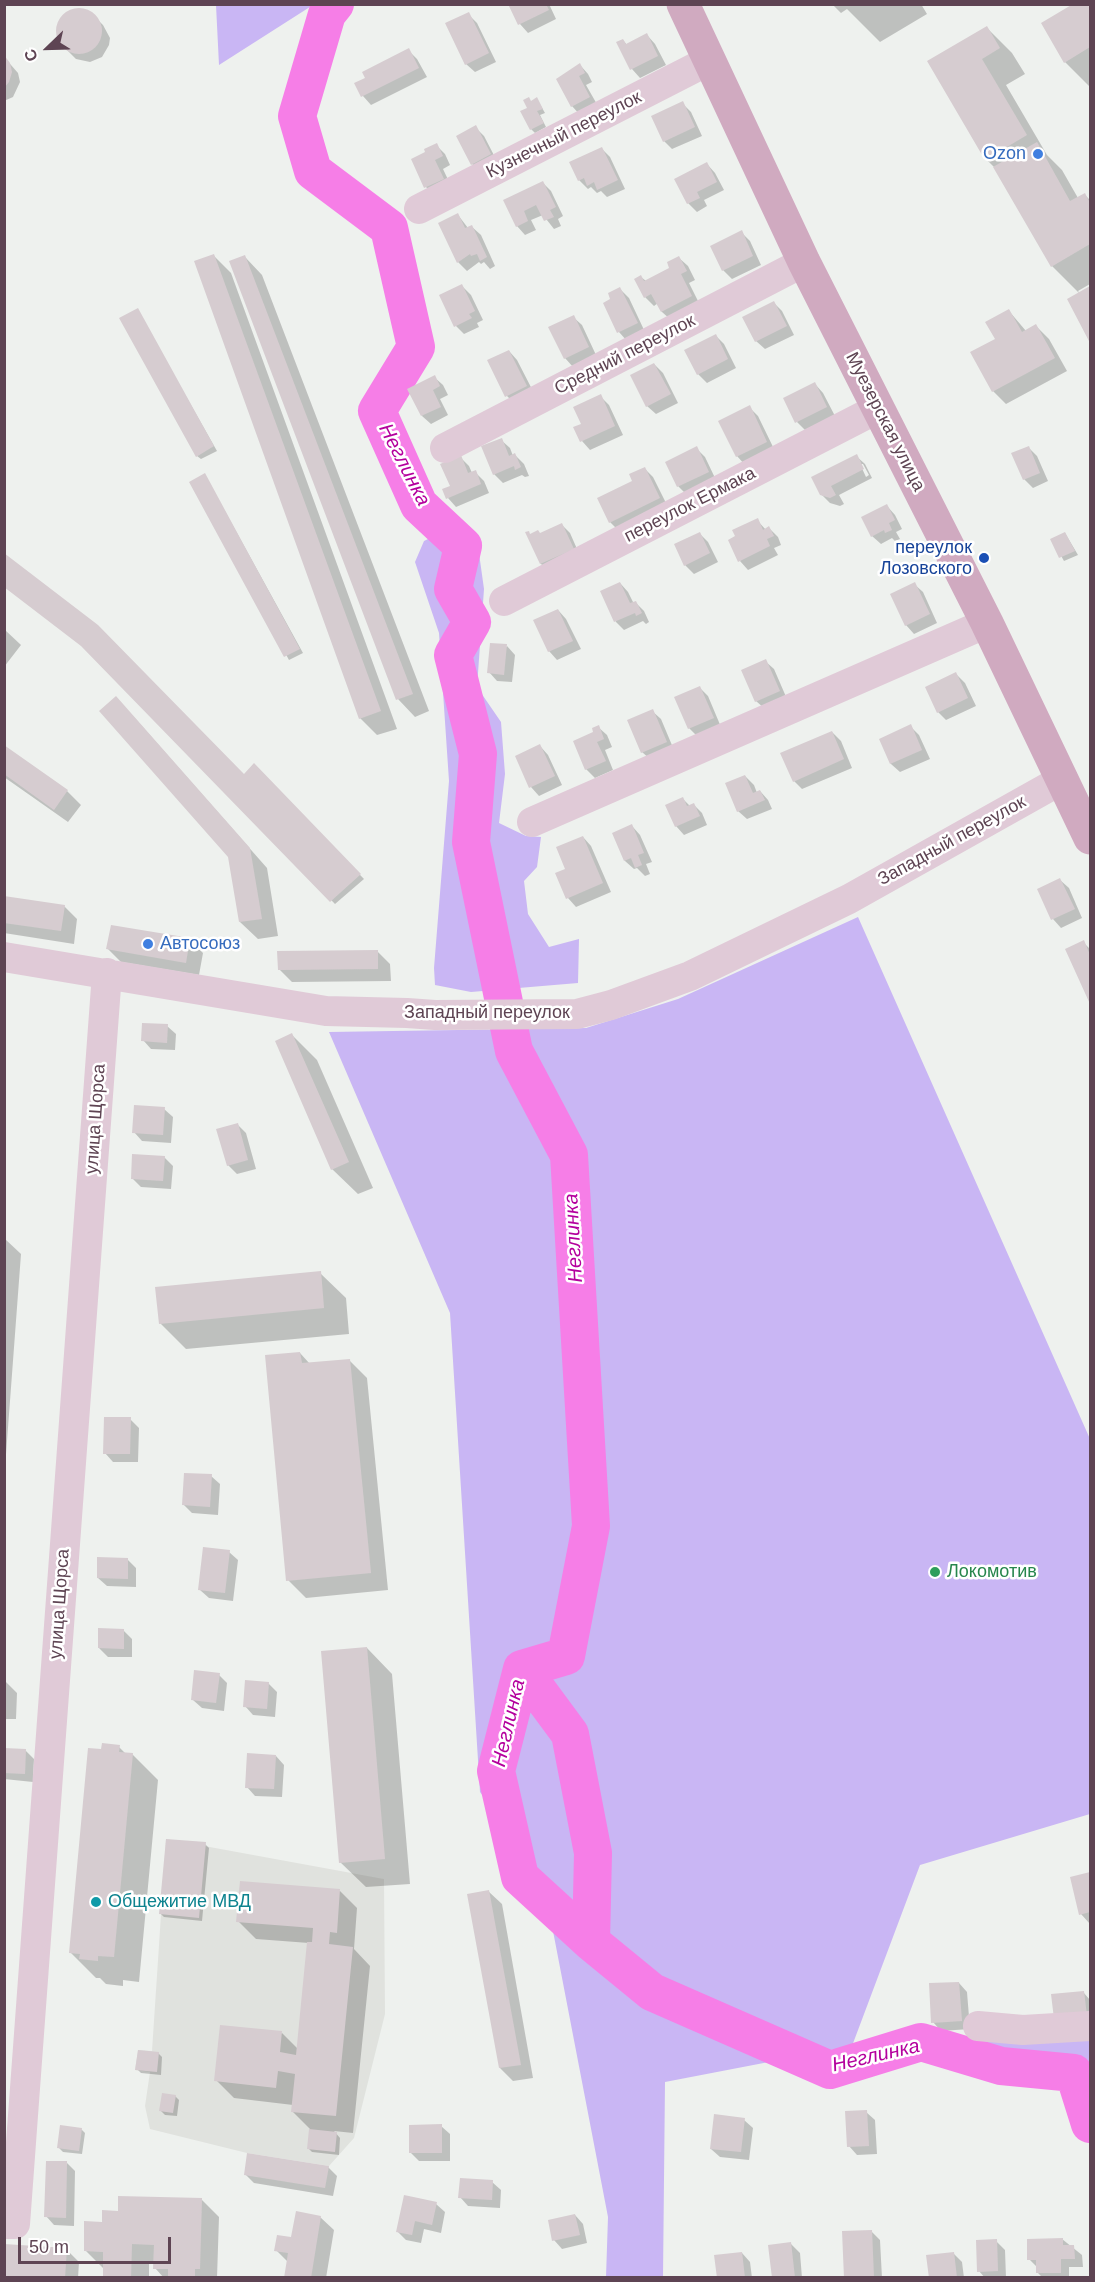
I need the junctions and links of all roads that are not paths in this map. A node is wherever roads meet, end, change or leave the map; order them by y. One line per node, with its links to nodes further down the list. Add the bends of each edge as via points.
1 (683, 4): 2 (main road, Муезерская улица)
2 (708, 61): 3 (street, Кузнечный переулок); 4 (main road, Муезерская улица)
3 (419, 209)
4 (804, 262): 5 (main road, Муезерская улица); 6 (street, Средний переулок)
5 (877, 408): 7 (street, переулок Ермака); 8 (main road, Муезерская улица)
6 (445, 448)
7 (504, 601)
8 (987, 623): 9 (main road, Муезерская улица); 10 (street)
9 (1063, 779): 11 (main road, Муезерская улица); 13 (street, Западный переулок, via 849,899 690,976 577,1014 326,1011)
10 (532, 822)
11 (1090, 838)
12 (4, 957): 13 (street, Западный переулок)
13 (107, 973): 16 (street, улица Щорса, via 15,2224)
14 (978, 2026): 15 (street, via 1023,2030)
15 (1090, 2026)
16 (4, 2224)

